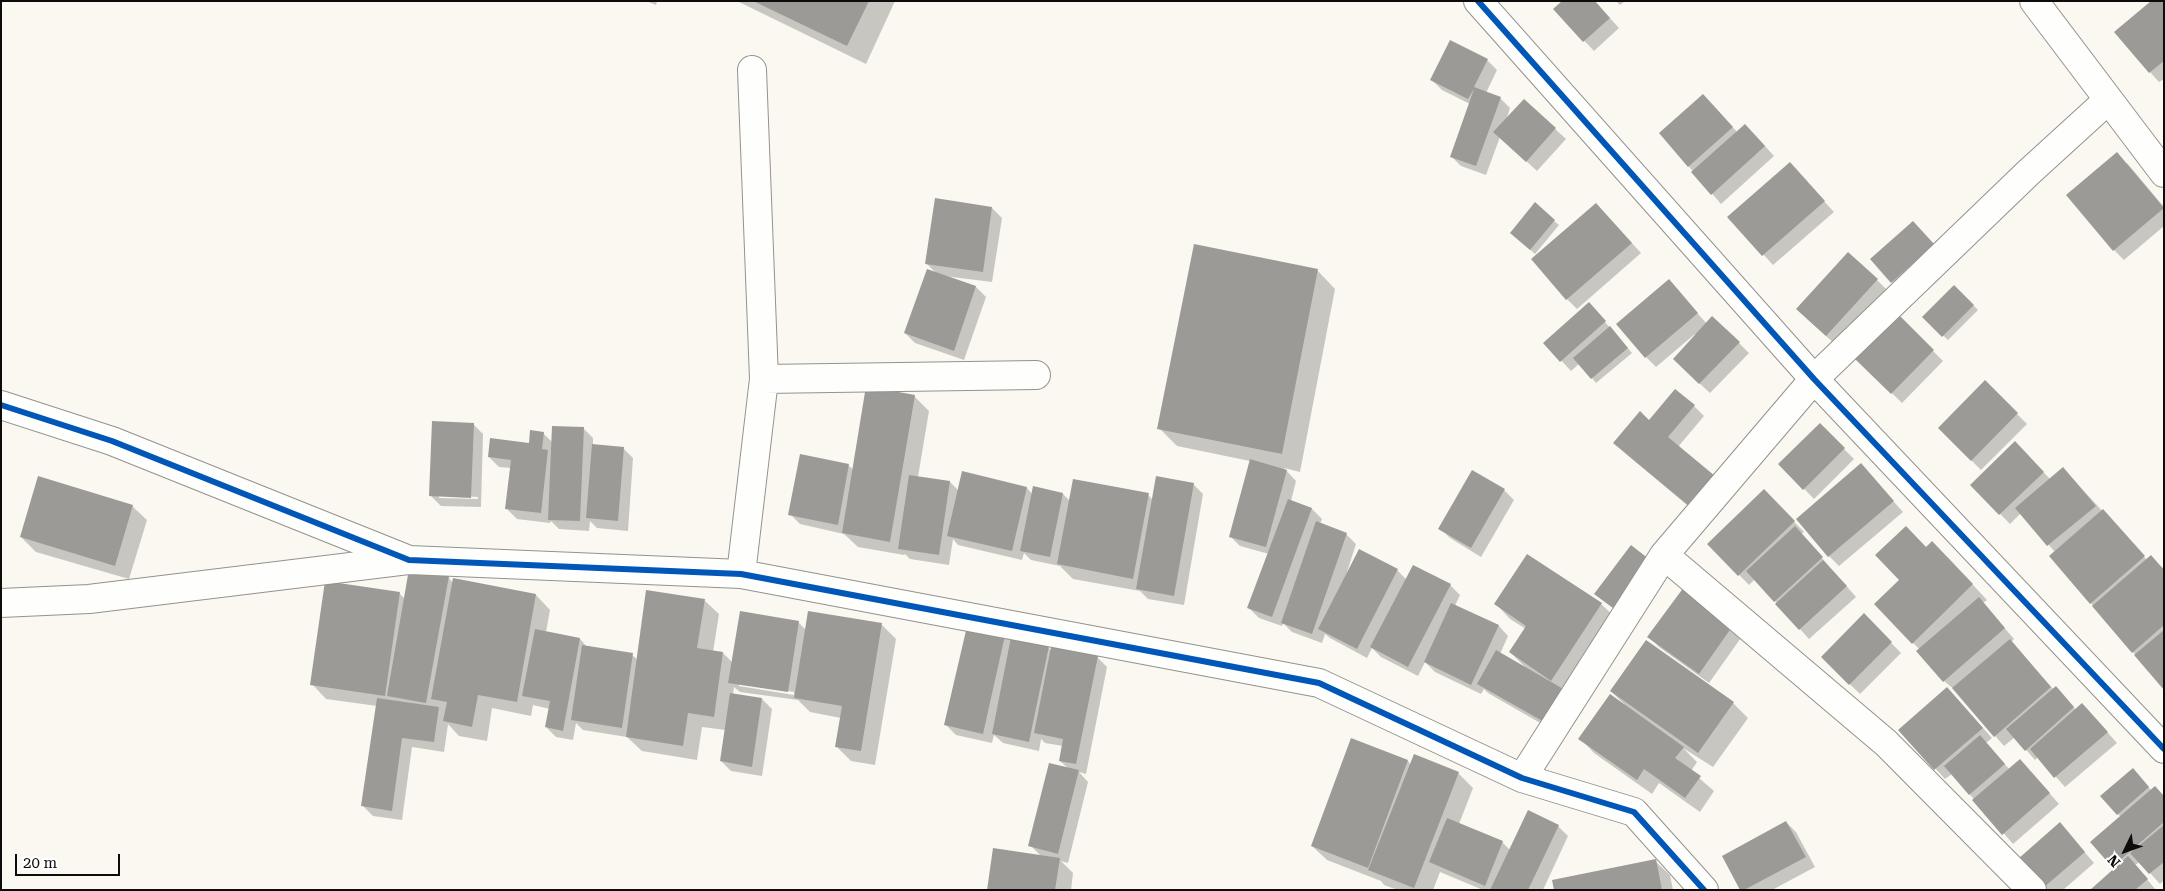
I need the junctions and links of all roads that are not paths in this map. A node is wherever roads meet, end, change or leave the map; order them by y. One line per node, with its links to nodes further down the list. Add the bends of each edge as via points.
1 (1478, 1): 8 (street)
2 (2048, 6): 4 (street)
3 (752, 70): 7 (street)
4 (2108, 100): 5 (street); 8 (street)
5 (2164, 173)
6 (1036, 375): 7 (street)
7 (764, 379): 12 (street)
8 (1814, 379): 10 (street); 14 (street)
9 (1, 405): 11 (street, via 112,441)
10 (1664, 555): 15 (street); 17 (street, via 1886,743)
11 (409, 560): 12 (street); 13 (street, via 90,599)
12 (741, 574): 15 (street, via 1319,683)
13 (1, 603)
14 (2164, 749)
15 (1522, 778): 16 (street, via 1634,812)
16 (1704, 890)
17 (2032, 890)

